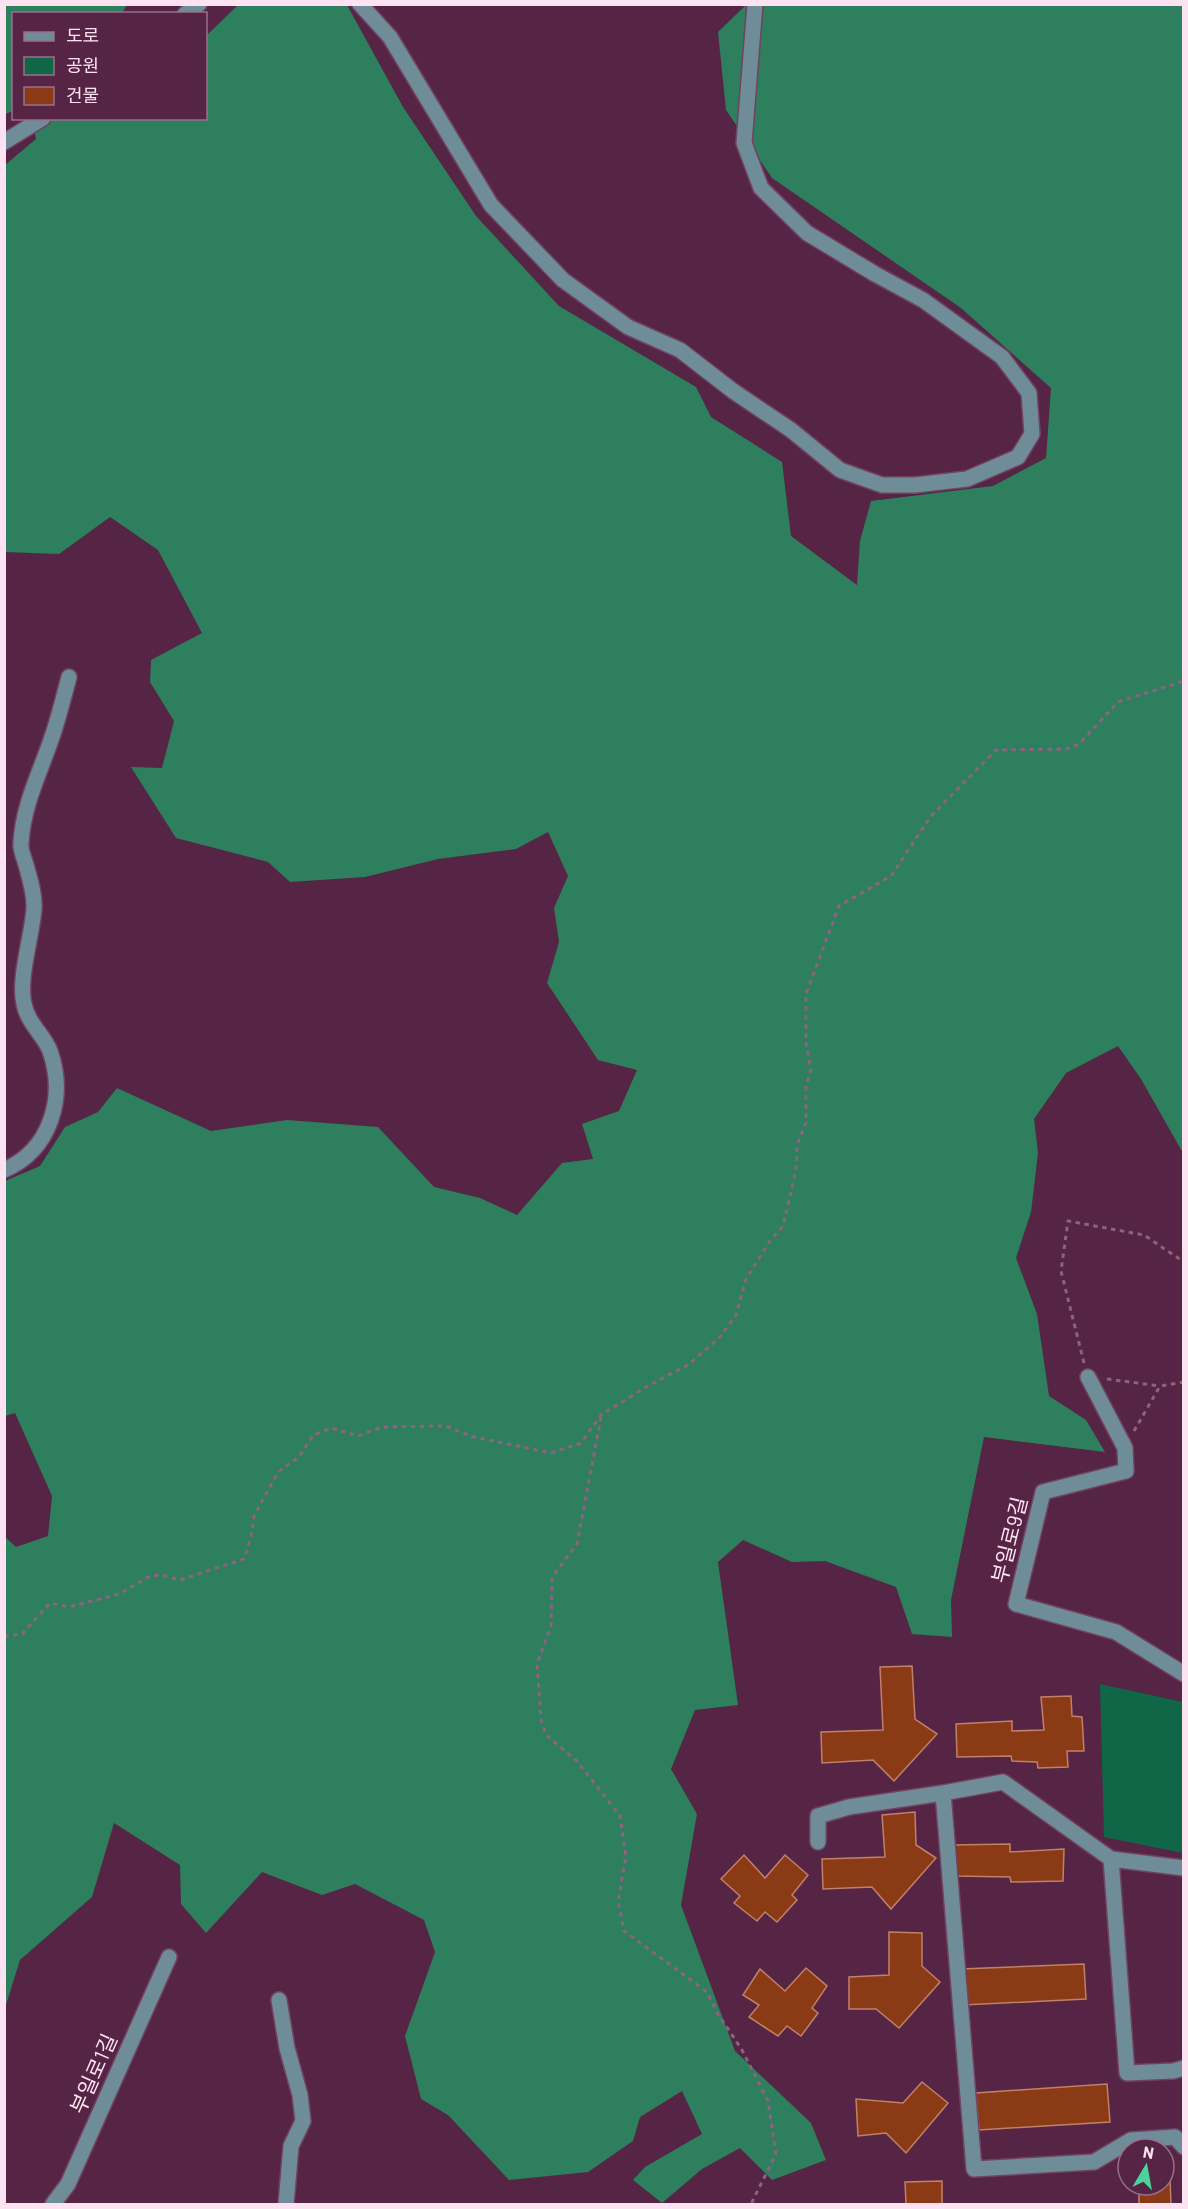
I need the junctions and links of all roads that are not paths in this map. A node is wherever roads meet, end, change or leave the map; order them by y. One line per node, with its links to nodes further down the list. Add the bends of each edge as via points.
1 (360, 4): 2 (street, via 390,37 490,205 563,280 628,327 680,350 840,470 882,485 967,479 1018,457 1032,434 1029,393 1002,357 923,300 807,233 761,188 744,143)
2 (755, 4)
3 (40, 120): 4 (street)
4 (4, 142)
5 (69, 677): 6 (street, via 25,811 20,847 34,907 23,1002 32,1025 49,1049 56,1099 45,1136 30,1154)
6 (4, 1170)
7 (1088, 1377): 8 (street, 부일로9길, via 1125,1448 1126,1471 1043,1491 1016,1604 1116,1632)
8 (1184, 1674)
9 (943, 1793): 10 (street, via 849,1807 818,1816); 11 (street, via 1002,1782); 16 (street, via 974,2169 1094,2162 1131,2140 1175,2137)
10 (818, 1842)
11 (1111, 1859): 12 (street); 15 (street, via 1126,2073)
12 (1184, 1868)
13 (169, 1957): 17 (street, 부일로1길, via 69,2184)
14 (279, 2000): 18 (street, via 303,2121 291,2146)
15 (1184, 2068)
16 (1184, 2146)
17 (53, 2205)
18 (286, 2205)

